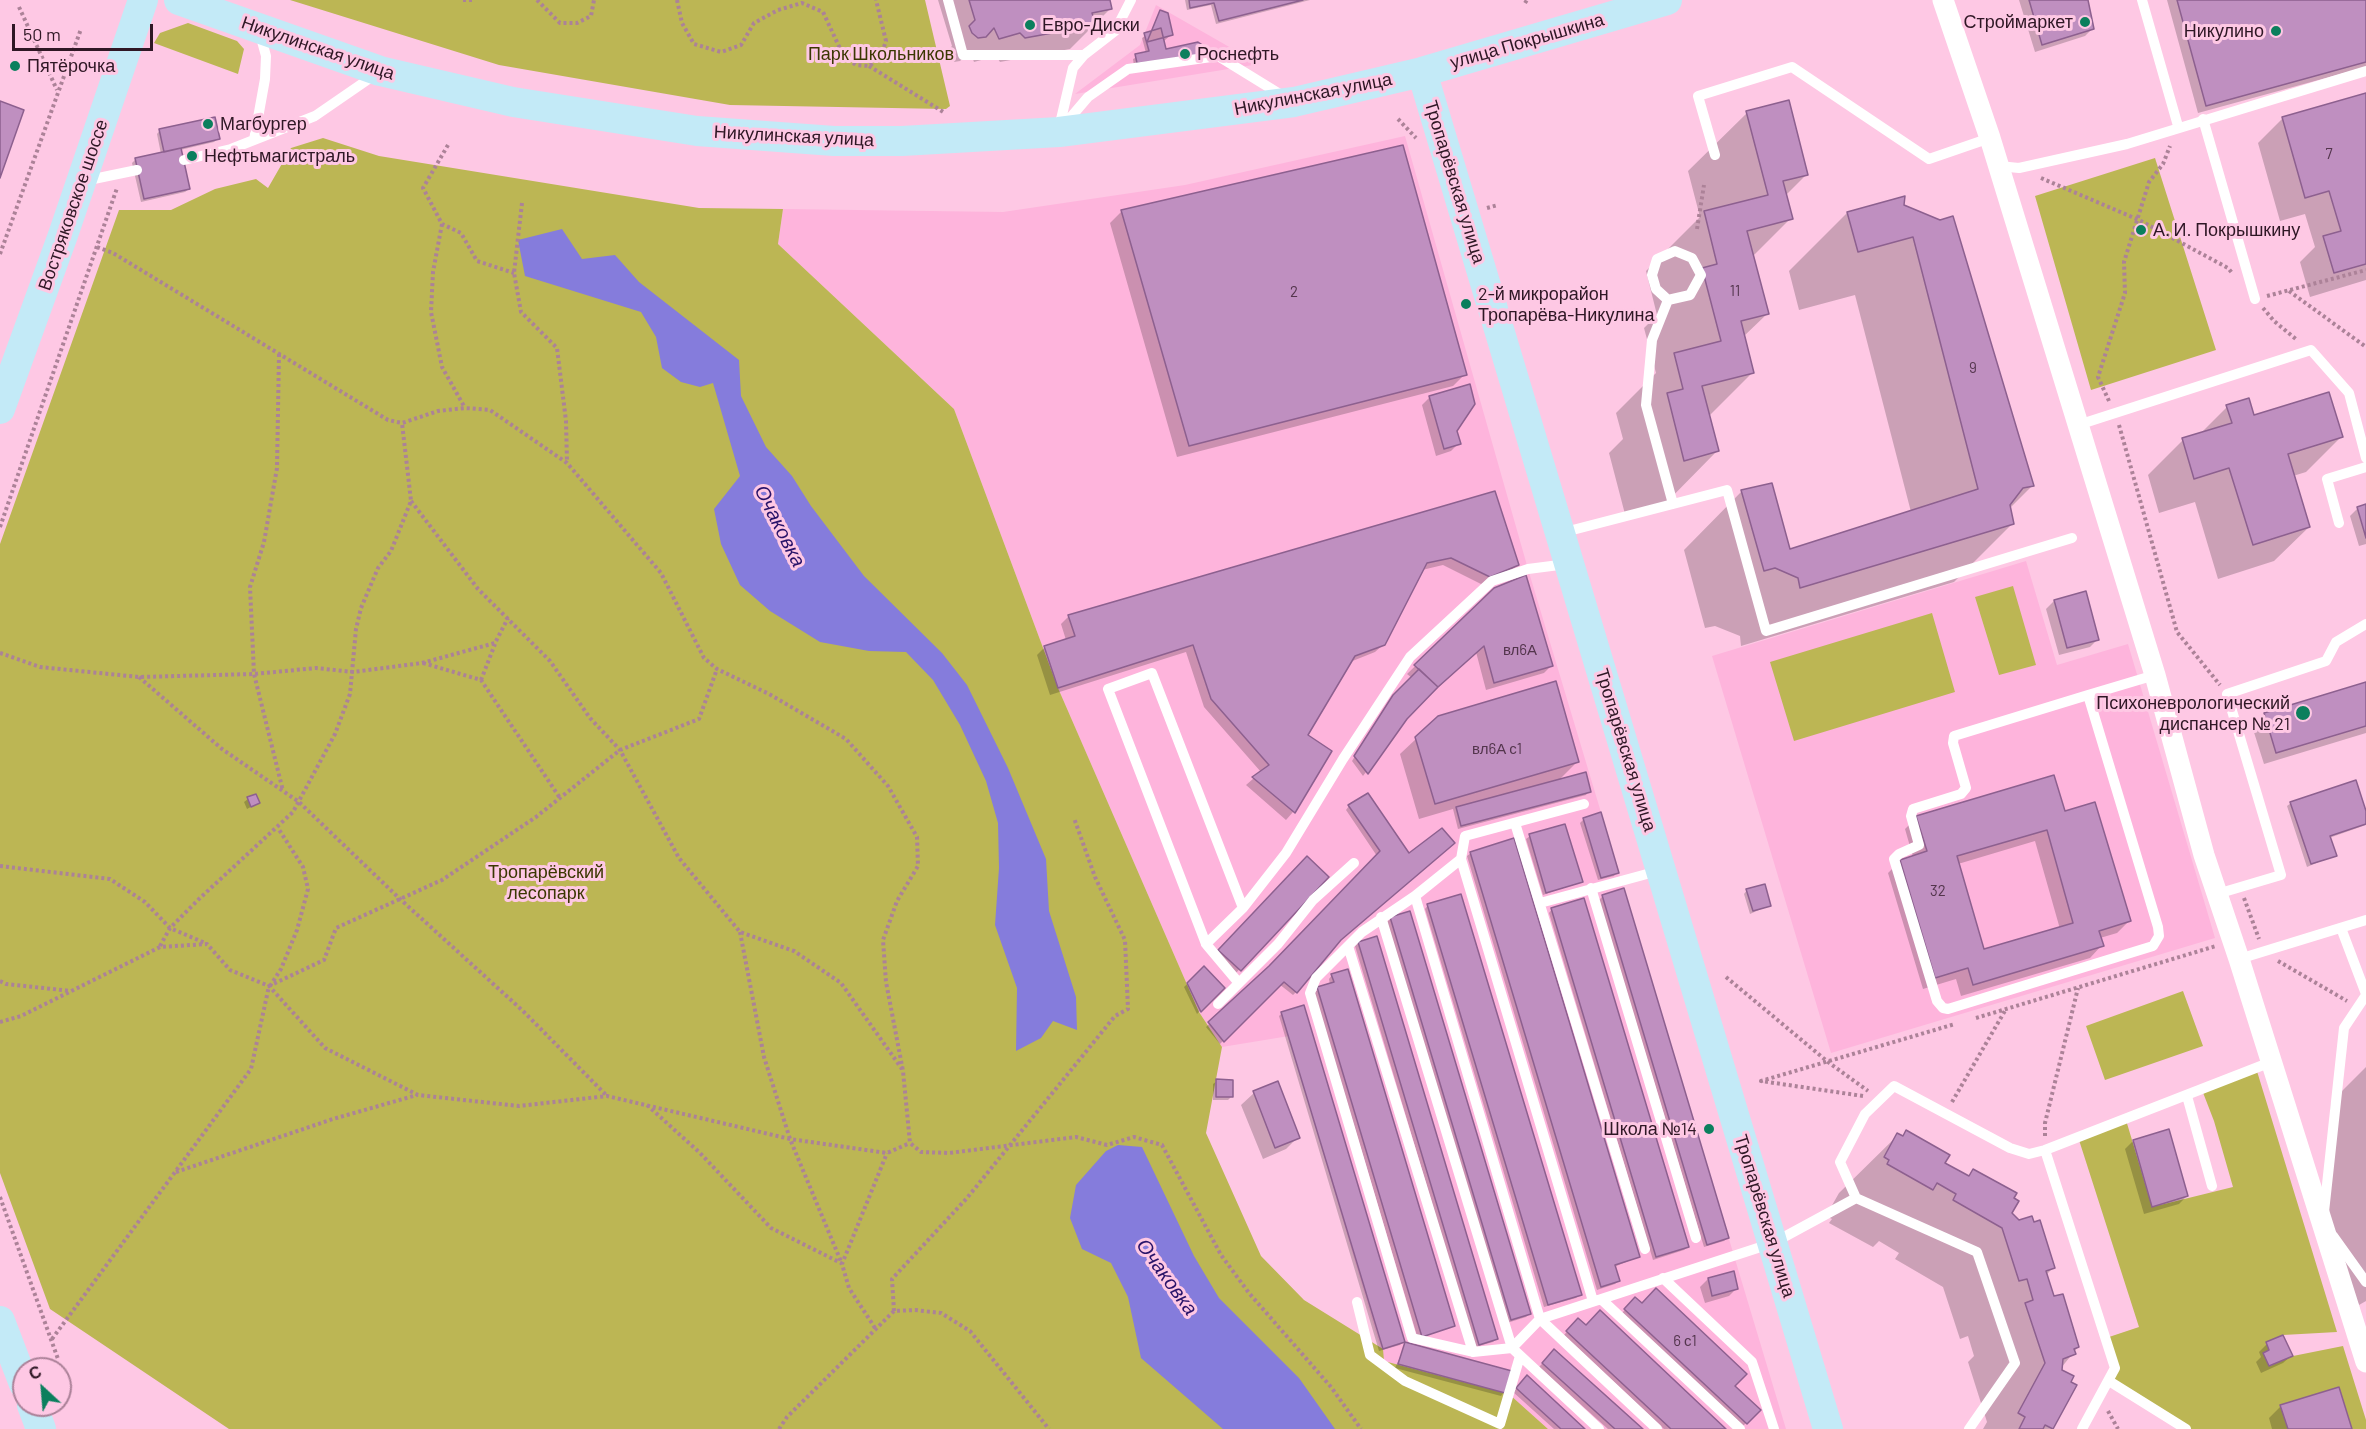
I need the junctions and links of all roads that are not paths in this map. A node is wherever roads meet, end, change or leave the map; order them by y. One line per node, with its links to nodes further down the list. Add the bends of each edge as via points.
1 (142, 0): 23 (street, Востряковское шоссе)
2 (179, 0): 8 (street, Никулинская улица)
3 (948, 0): 9 (lane, via 963,55)
4 (1131, 0): 9 (lane, via 1115,31)
5 (1667, 0): 12 (street, улица Покрышкина)
6 (1943, 0): 17 (street)
7 (2142, 0): 15 (lane)
8 (259, 28): 10 (street, Никулинская улица); 18 (lane, via 266,56)
9 (1083, 55): 16 (lane, via 1073,68)
10 (380, 71): 16 (street, Никулинская улица, via 513,102 755,136 902,141); 18 (lane, via 315,116)
11 (2366, 71): 14 (lane)
12 (1422, 72): 13 (street, Никулинская улица); 32 (street, Тропарёвская улица)
13 (1294, 102): 16 (street, Никулинская улица); 16 (lane, via 1218,57 1128,69 1088,97)
14 (2203, 119): 15 (lane); 24 (lane)
15 (2178, 126): 21 (lane, via 2127,144)
16 (1059, 132)
17 (1990, 138): 19 (lane, via 1929,159 1791,67 1698,96); 21 (street)
18 (254, 140): 20 (lane)
19 (1715, 155)
20 (184, 160)
21 (2008, 167): 27 (street)
22 (137, 170): 23 (lane)
23 (81, 182): 26 (street, Востряковское шоссе, via 15,353)
24 (2255, 299)
25 (1668, 300): 25 (lane, via 1690,295 1701,275 1692,258 1675,251 1657,259 1652,275 1656,289); 30 (lane, via 1652,340 1646,405)
26 (0, 410)
27 (2078, 425): 28 (lane, via 2311,350 2349,393); 36 (street)
28 (2366, 458)
29 (2366, 467): 31 (lane, via 2326,479)
30 (1673, 504): 32 (lane); 33 (lane, via 1727,490 1766,631)
31 (2339, 523)
32 (1561, 533): 34 (street, Тропарёвская улица)
33 (2072, 538)
34 (1570, 563): 42 (street, Тропарёвская улица); 47 (lane, via 1528,569 1492,581 1410,657 1286,853)
35 (2366, 624): 44 (lane, via 2336,642 2326,661 2227,694 2281,875)
36 (2155, 675): 37 (lane); 44 (street)
37 (2088, 695): 37 (lane, via 2159,936 2145,950 1943,1008 1937,1001 1894,859 1919,845 1912,809 1960,794 1966,788 1954,736)
38 (1584, 804): 39 (lane)
39 (1515, 822): 40 (lane, via 1465,836); 46 (lane)
40 (1461, 859): 45 (lane); 68 (lane)
41 (1354, 863): 54 (lane, via 1313,900 1278,944)
42 (1662, 870): 43 (lane); 64 (street, Тропарёвская улица)
43 (1592, 888): 46 (lane); 63 (lane)
44 (2217, 894): 53 (street)
45 (1415, 896): 48 (lane); 70 (lane)
46 (1540, 903): 65 (lane)
47 (1243, 908): 51 (lane); 51 (lane, via 1152,673 1108,689)
48 (1381, 917): 52 (lane); 73 (lane)
49 (2366, 920): 50 (lane)
50 (2341, 928): 53 (lane); 55 (lane)
51 (1206, 945): 54 (lane)
52 (1348, 946): 72 (lane); 72 (lane, via 1316,978 1310,993 1412,1338)
53 (2239, 957): 57 (street)
54 (1238, 982): 56 (lane)
55 (2366, 994): 62 (lane, via 2344,1028)
56 (1218, 1004)
57 (2271, 1062): 58 (lane); 62 (street)
58 (2187, 1096): 59 (lane); 60 (lane)
59 (2046, 1150): 61 (lane, via 2029,1154 2010,1148 1894,1086 1865,1114 1840,1162); 76 (lane, via 2115,1368)
60 (2212, 1186)
61 (1856, 1198): 64 (lane); 82 (lane, via 1977,1252 2015,1363)
62 (2323, 1222): 67 (lane); 75 (street)
63 (1696, 1238)
64 (1773, 1243): 66 (lane); 81 (street, Тропарёвская улица)
65 (1645, 1249)
66 (1663, 1278): 68 (lane); 80 (lane, via 1752,1362)
67 (2366, 1282)
68 (1597, 1300): 70 (lane); 79 (lane)
69 (1357, 1302): 73 (lane, via 1370,1355 1405,1381 1500,1424)
70 (1540, 1319): 73 (lane); 78 (lane)
71 (3, 1335): 74 (street)
72 (1473, 1352): 73 (lane)
73 (1516, 1352): 77 (lane)
74 (12, 1357)
75 (2366, 1362)
76 (2109, 1381): 83 (lane); 84 (lane)
77 (1599, 1429)
78 (1657, 1429)
79 (1740, 1429)
80 (1774, 1429)
81 (1828, 1429)
82 (1969, 1429)
83 (2082, 1429)
84 (2186, 1429)

